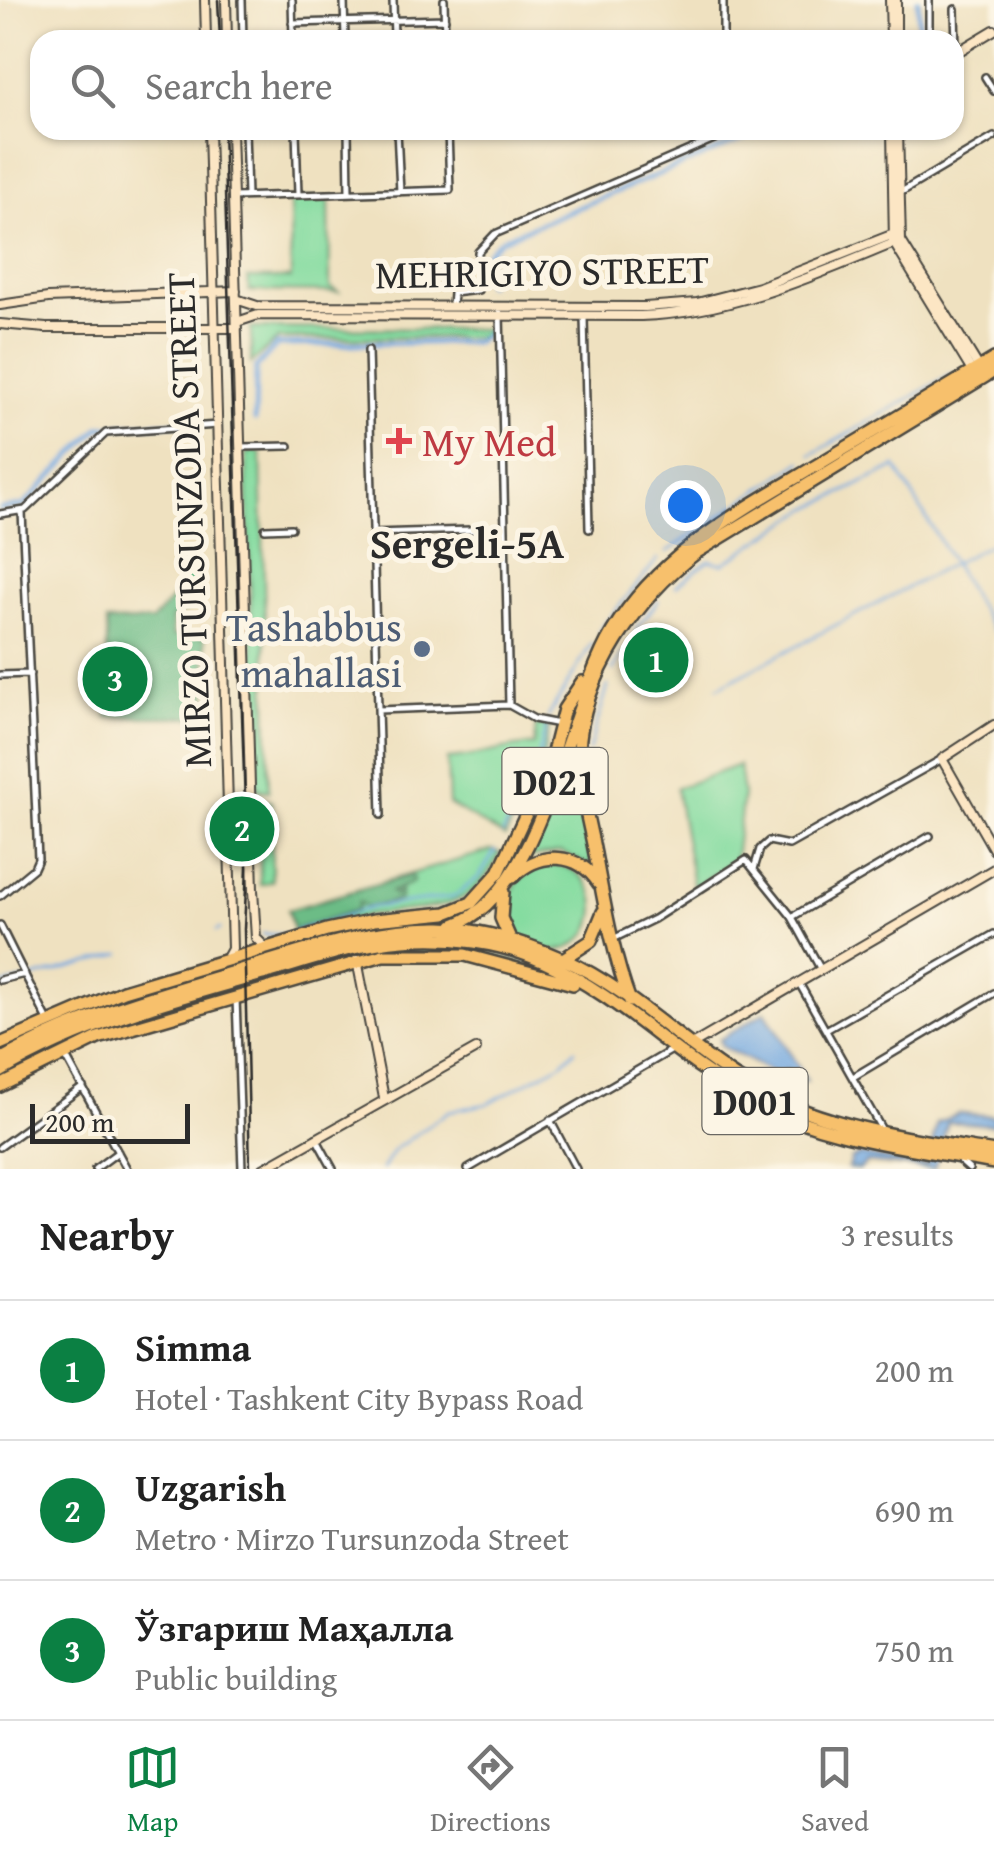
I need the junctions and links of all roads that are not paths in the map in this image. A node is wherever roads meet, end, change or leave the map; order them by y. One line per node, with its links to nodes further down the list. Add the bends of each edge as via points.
1 (205, 0): 16 (main road)
2 (226, 0): 17 (main road)
3 (242, 0): 20 (street)
4 (292, 0): 15 (street)
5 (344, 0): 14 (street)
6 (393, 0): 13 (street)
7 (444, 0): 12 (street)
8 (724, 0): 25 (street)
9 (893, 0): 26 (main road)
10 (929, 0): 27 (street)
11 (955, 8): 28 (street)
12 (445, 19): 13 (street); 24 (street)
13 (394, 20): 14 (street); 23 (street)
14 (345, 22): 15 (street); 22 (street)
15 (292, 23): 21 (street)
16 (206, 28): 18 (main road)
17 (227, 28): 19 (main road)
18 (210, 30)
19 (224, 30)
20 (243, 30)
21 (292, 30)
22 (345, 30)
23 (394, 30)
24 (445, 30)
25 (724, 30)
26 (894, 30)
27 (929, 30)
28 (955, 30)
29 (994, 30): 30 (main road)
30 (964, 48)
31 (986, 77): 32 (street)
32 (994, 91)
33 (994, 137): 46 (street)
34 (209, 140): 51 (main road, MIRZO TURSUNZODA STREET)
35 (230, 140): 49 (main road, MIRZO TURSUNZODA STREET)
36 (245, 140): 48 (street)
37 (296, 140): 47 (street)
38 (348, 140): 45 (street)
39 (398, 140): 44 (street)
40 (448, 140): 44 (street, via 450,190)
41 (709, 140): 54 (street, via 495,234 478,252 478,290 458,290)
42 (895, 140): 46 (main road)
43 (895, 140): 50 (main road)
44 (400, 192): 45 (street)
45 (350, 193): 47 (street)
46 (898, 194): 50 (main road)
47 (298, 195): 48 (street)
48 (247, 196): 49 (street)
49 (233, 197): 52 (main road, MIRZO TURSUNZODA STREET)
50 (895, 236): 55 (main road, MEHRIGIYO STREET, via 711,301); 56 (main road, MEHRIGIYO STREET, via 727,306); 63 (main road)
51 (211, 292): 52 (main road, MEHRIGIYO STREET); 53 (main road, MEHRIGIYO STREET); 59 (main road, MIRZO TURSUNZODA STREET)
52 (236, 295): 54 (main road, MEHRIGIYO STREET, via 252,306); 58 (main road, MIRZO TURSUNZODA STREET)
53 (0, 305)
54 (452, 307): 55 (main road, MEHRIGIYO STREET)
55 (500, 311): 56 (main road, MEHRIGIYO STREET); 58 (main road, MEHRIGIYO STREET, via 258,315); 74 (street)
56 (584, 315): 75 (street)
57 (0, 324): 59 (main road, MEHRIGIYO STREET)
58 (237, 325): 59 (main road, MEHRIGIYO STREET); 64 (main road, MIRZO TURSUNZODA STREET)
59 (212, 328): 65 (main road, MIRZO TURSUNZODA STREET)
60 (368, 350): 76 (street)
61 (994, 359): 63 (highway, D021)
62 (994, 371): 63 (highway, D021)
63 (977, 373): 69 (highway, D021)
64 (238, 400): 65 (main road); 68 (main road, MIRZO TURSUNZODA STREET)
65 (216, 401): 66 (main road, MIRZO TURSUNZODA STREET)
66 (218, 425): 70 (street, via 106,433); 84 (main road, MIRZO TURSUNZODA STREET)
67 (289, 446): 68 (street)
68 (240, 448): 82 (main road, MIRZO TURSUNZODA STREET)
69 (758, 507): 77 (highway, D021, via 694,543 651,580); 88 (highway, D021, via 684,562 633,617 596,686)
70 (22, 512): 71 (street); 78 (street)
71 (0, 514)
72 (265, 528): 73 (street)
73 (291, 528)
74 (504, 528): 76 (street); 80 (street)
75 (589, 529)
76 (373, 533): 81 (street)
77 (590, 671): 83 (highway); 87 (highway, D021)
78 (30, 674): 79 (street); 96 (street, via 38,858)
79 (0, 675)
80 (509, 705): 81 (street); 83 (street)
81 (378, 710): 89 (street)
82 (248, 724): 84 (main road); 102 (main road, MIRZO TURSUNZODA STREET)
83 (559, 724): 100 (highway, via 548,767 498,875 482,895 446,913)
84 (226, 726): 105 (main road, MIRZO TURSUNZODA STREET)
85 (994, 726): 86 (main road)
86 (942, 759): 91 (main road); 92 (street, via 790,845 769,841)
87 (564, 760): 88 (highway, via 570,768); 94 (highway, D021)
88 (580, 763): 95 (highway, D021)
89 (382, 814)
90 (930, 836): 97 (street)
91 (994, 850)
92 (754, 869): 97 (street); 106 (street, via 746,860)
93 (994, 869): 113 (main road)
94 (505, 886): 95 (highway, D021, via 530,863 558,858 588,870); 99 (highway, D021, via 479,915); 104 (highway, D021, via 500,907)
95 (602, 893): 106 (highway, D021); 109 (highway, D021, via 596,934 580,952)
96 (0, 896)
97 (792, 917): 113 (street)
98 (0, 925): 114 (street)
99 (440, 928): 103 (highway, D001); 104 (highway, D001)
100 (327, 930): 103 (highway); 107 (highway)
101 (994, 934): 126 (street)
102 (256, 936): 105 (main road); 107 (main road)
103 (352, 938): 122 (highway, D001)
104 (509, 938): 108 (highway, D021); 109 (highway, D001)
105 (232, 939): 112 (main road, via 231,954)
106 (612, 939): 119 (highway, D021)
107 (270, 948): 112 (highway)
108 (519, 952): 111 (highway, D001); 120 (highway, D001, via 452,940 378,943)
109 (562, 959): 111 (highway); 119 (highway, D001)
110 (357, 960): 118 (highway); 121 (highway, via 465,954 535,970); 137 (main road)
111 (544, 961): 121 (highway, D001)
112 (219, 963): 124 (highway)
113 (820, 968): 116 (main road)
114 (25, 974): 115 (street); 124 (street)
115 (0, 980)
116 (797, 981): 126 (street); 128 (main road)
117 (994, 993): 134 (street)
118 (236, 995): 123 (highway); 150 (street)
119 (630, 1001): 128 (highway, D001)
120 (168, 1002): 122 (highway, D001); 123 (highway)
121 (614, 1003): 130 (highway, D001)
122 (132, 1008): 125 (highway, D001); 133 (highway, D001)
123 (190, 1009): 131 (highway)
124 (51, 1020): 125 (highway); 127 (highway)
125 (76, 1022): 132 (highway, D001)
126 (826, 1030): 134 (street)
127 (0, 1044)
128 (690, 1046): 139 (highway, D001, via 763,1093)
129 (476, 1049): 137 (main road)
130 (674, 1049): 138 (street); 139 (highway, D001, via 757,1102)
131 (64, 1052): 135 (highway); 136 (street)
132 (0, 1060)
133 (0, 1072)
134 (852, 1077): 140 (street)
135 (0, 1086)
136 (82, 1087): 143 (street); 145 (street)
137 (384, 1098): 141 (main road)
138 (550, 1120): 153 (street); 154 (street)
139 (848, 1132): 140 (highway, D001); 142 (highway, D001)
140 (884, 1134): 142 (highway, D001)
141 (316, 1138): 151 (main road); 152 (street)
142 (919, 1145): 144 (highway)
143 (0, 1147)
144 (955, 1151): 146 (highway); 147 (highway); 155 (street)
145 (118, 1152): 148 (street); 149 (street)
146 (994, 1152)
147 (994, 1164): 156 (street)
148 (95, 1169)
149 (126, 1169)
150 (242, 1169)
151 (263, 1169)
152 (333, 1169)
153 (468, 1169)
154 (576, 1169)
155 (969, 1169)
156 (987, 1169)

